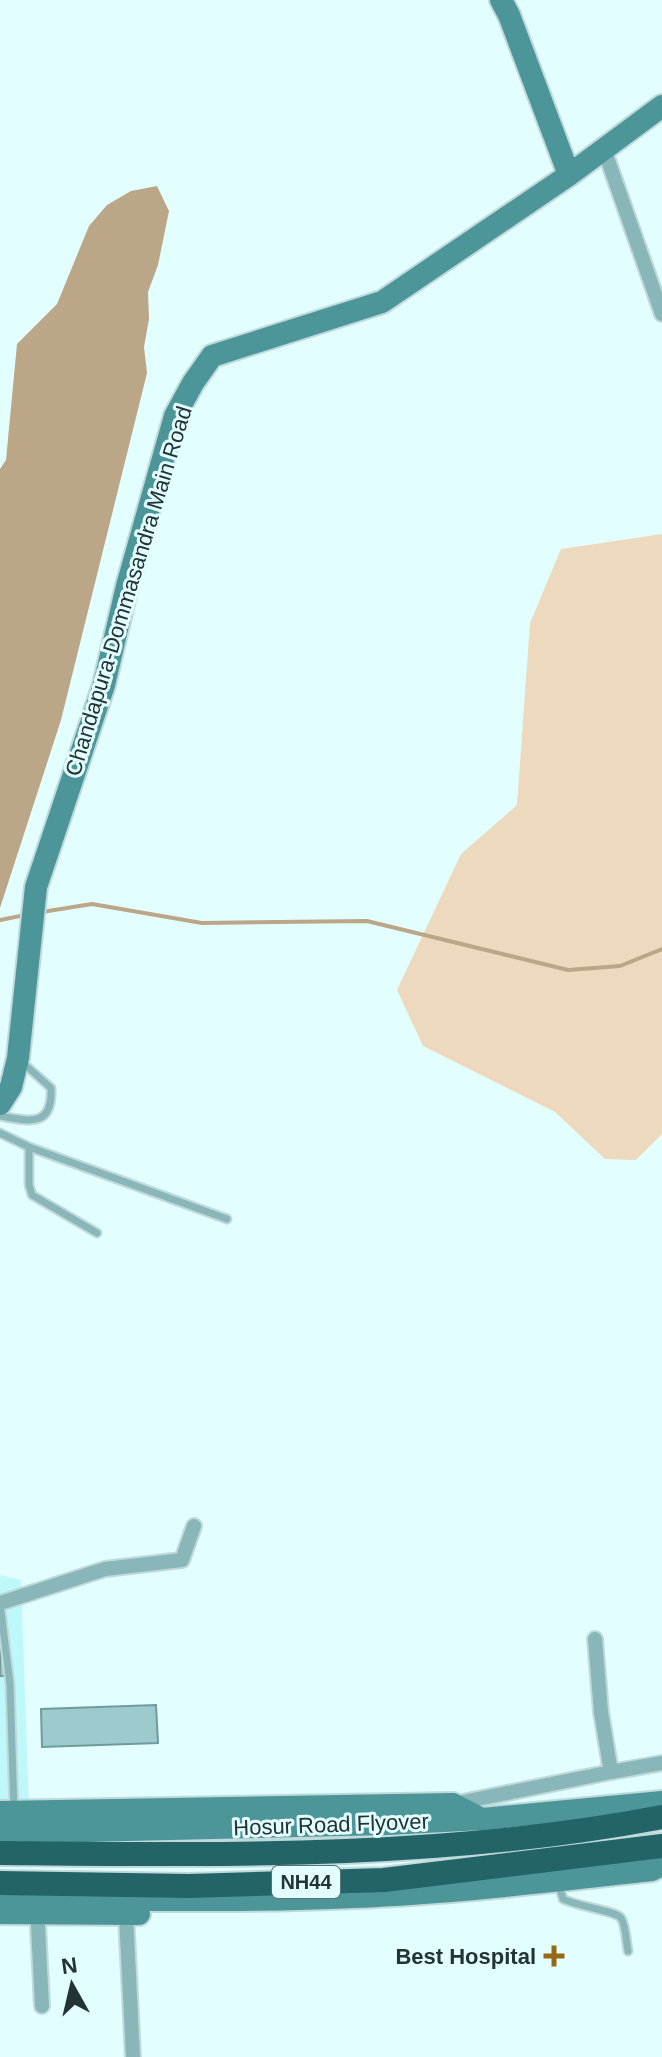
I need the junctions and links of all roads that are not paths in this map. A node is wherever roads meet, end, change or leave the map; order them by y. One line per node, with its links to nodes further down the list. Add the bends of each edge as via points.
1 (501, 0): 4 (main road)
2 (662, 106): 3 (main road, Chandapura-Dommasandra Main Road)
3 (604, 149): 4 (main road, Chandapura-Dommasandra Main Road); 5 (street)
4 (569, 175): 6 (main road, Chandapura-Dommasandra Main Road, via 382,302 212,356 193,383 175,416 104,685 36,887)
5 (662, 314)
6 (18, 1058): 7 (main road, Chandapura-Dommasandra Main Road, via 11,1087); 8 (lane, via 51,1088 52,1104 32,1121)
7 (0, 1104)
8 (0, 1116)
9 (0, 1133): 10 (lane)
10 (29, 1147): 11 (lane); 12 (lane, via 32,1195)
11 (227, 1219)
12 (97, 1233)
13 (194, 1526): 14 (street, via 182,1560 105,1569)
14 (0, 1603): 17 (lane)
15 (595, 1639): 19 (street)
16 (0, 1684): 17 (lane)
17 (10, 1684): 22 (lane)
18 (662, 1763): 19 (street)
19 (611, 1772): 21 (street)
20 (662, 1802): 24 (main road)
21 (453, 1804): 22 (main road); 24 (main road)
22 (7, 1812)
23 (662, 1817): 27 (highway, Hosur Road Flyover / NH44, via 522,1840 349,1852)
24 (482, 1819): 25 (main road)
25 (0, 1833)
26 (662, 1846): 30 (highway, NH44, via 384,1880 189,1886)
27 (0, 1853)
28 (662, 1865): 29 (main road)
29 (557, 1880): 31 (main road); 36 (lane, via 563,1899 615,1912 622,1919)
30 (0, 1883)
31 (404, 1894): 33 (main road); 35 (main road, via 386,1909)
32 (0, 1899): 33 (main road)
33 (37, 1907): 34 (main road); 35 (main road); 37 (street)
34 (0, 1913)
35 (126, 1915): 38 (street)
36 (628, 1951)
37 (42, 2006)
38 (133, 2057)

